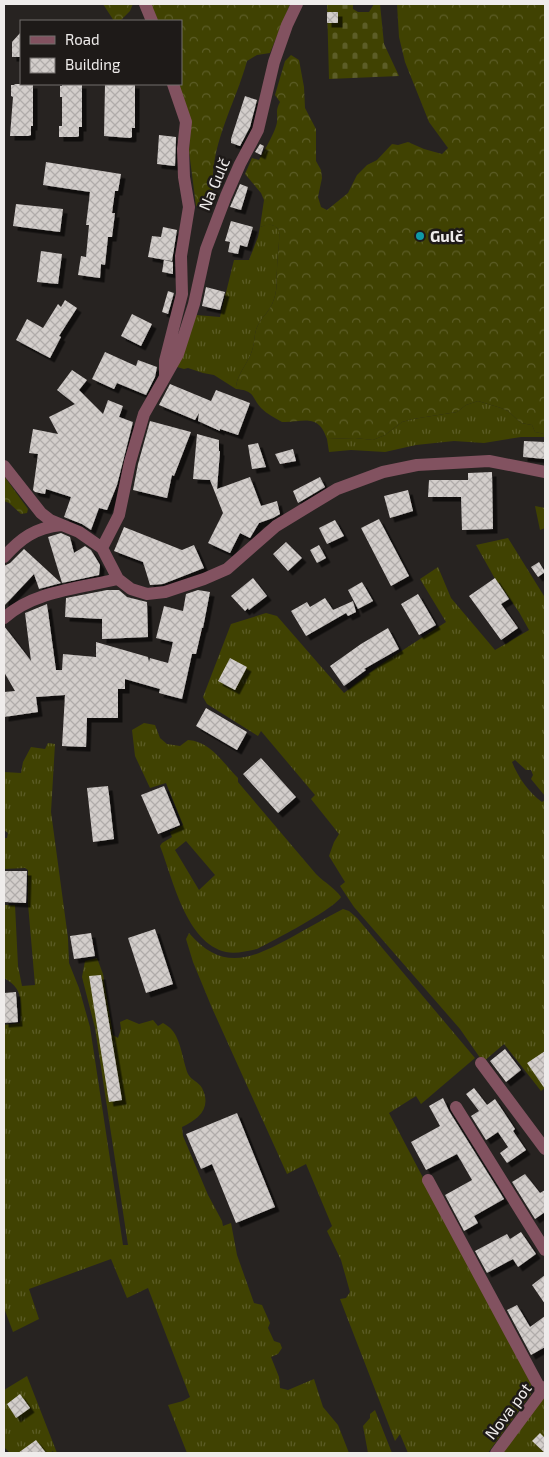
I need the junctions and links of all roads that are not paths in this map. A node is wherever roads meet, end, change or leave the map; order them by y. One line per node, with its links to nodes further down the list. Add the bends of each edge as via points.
1 (145, 4): 3 (street)
2 (297, 4): 5 (street, Na Gulč, via 274,62 258,130 226,196 206,249 194,304 178,354)
3 (152, 20)
4 (173, 85): 5 (street, Na Gulč, via 186,122 183,150 189,207 181,256 182,294 164,361)
5 (165, 378): 9 (street, Na Gulč, via 144,414 118,515)
6 (4, 466): 8 (street, via 41,513)
7 (545, 472): 11 (street, via 490,461 417,465 383,472 337,489 276,526 227,570 165,592 147,594 131,589)
8 (61, 525): 9 (street, via 79,532); 10 (street, via 42,528 19,540)
9 (102, 548): 11 (street)
10 (4, 557)
11 (118, 579): 12 (street, via 25,603)
12 (4, 618)
13 (481, 1063): 15 (street)
14 (456, 1107): 17 (street)
15 (545, 1149)
16 (428, 1180): 18 (street)
17 (545, 1250)
18 (543, 1390): 19 (street, Nova pot)
19 (496, 1453)

